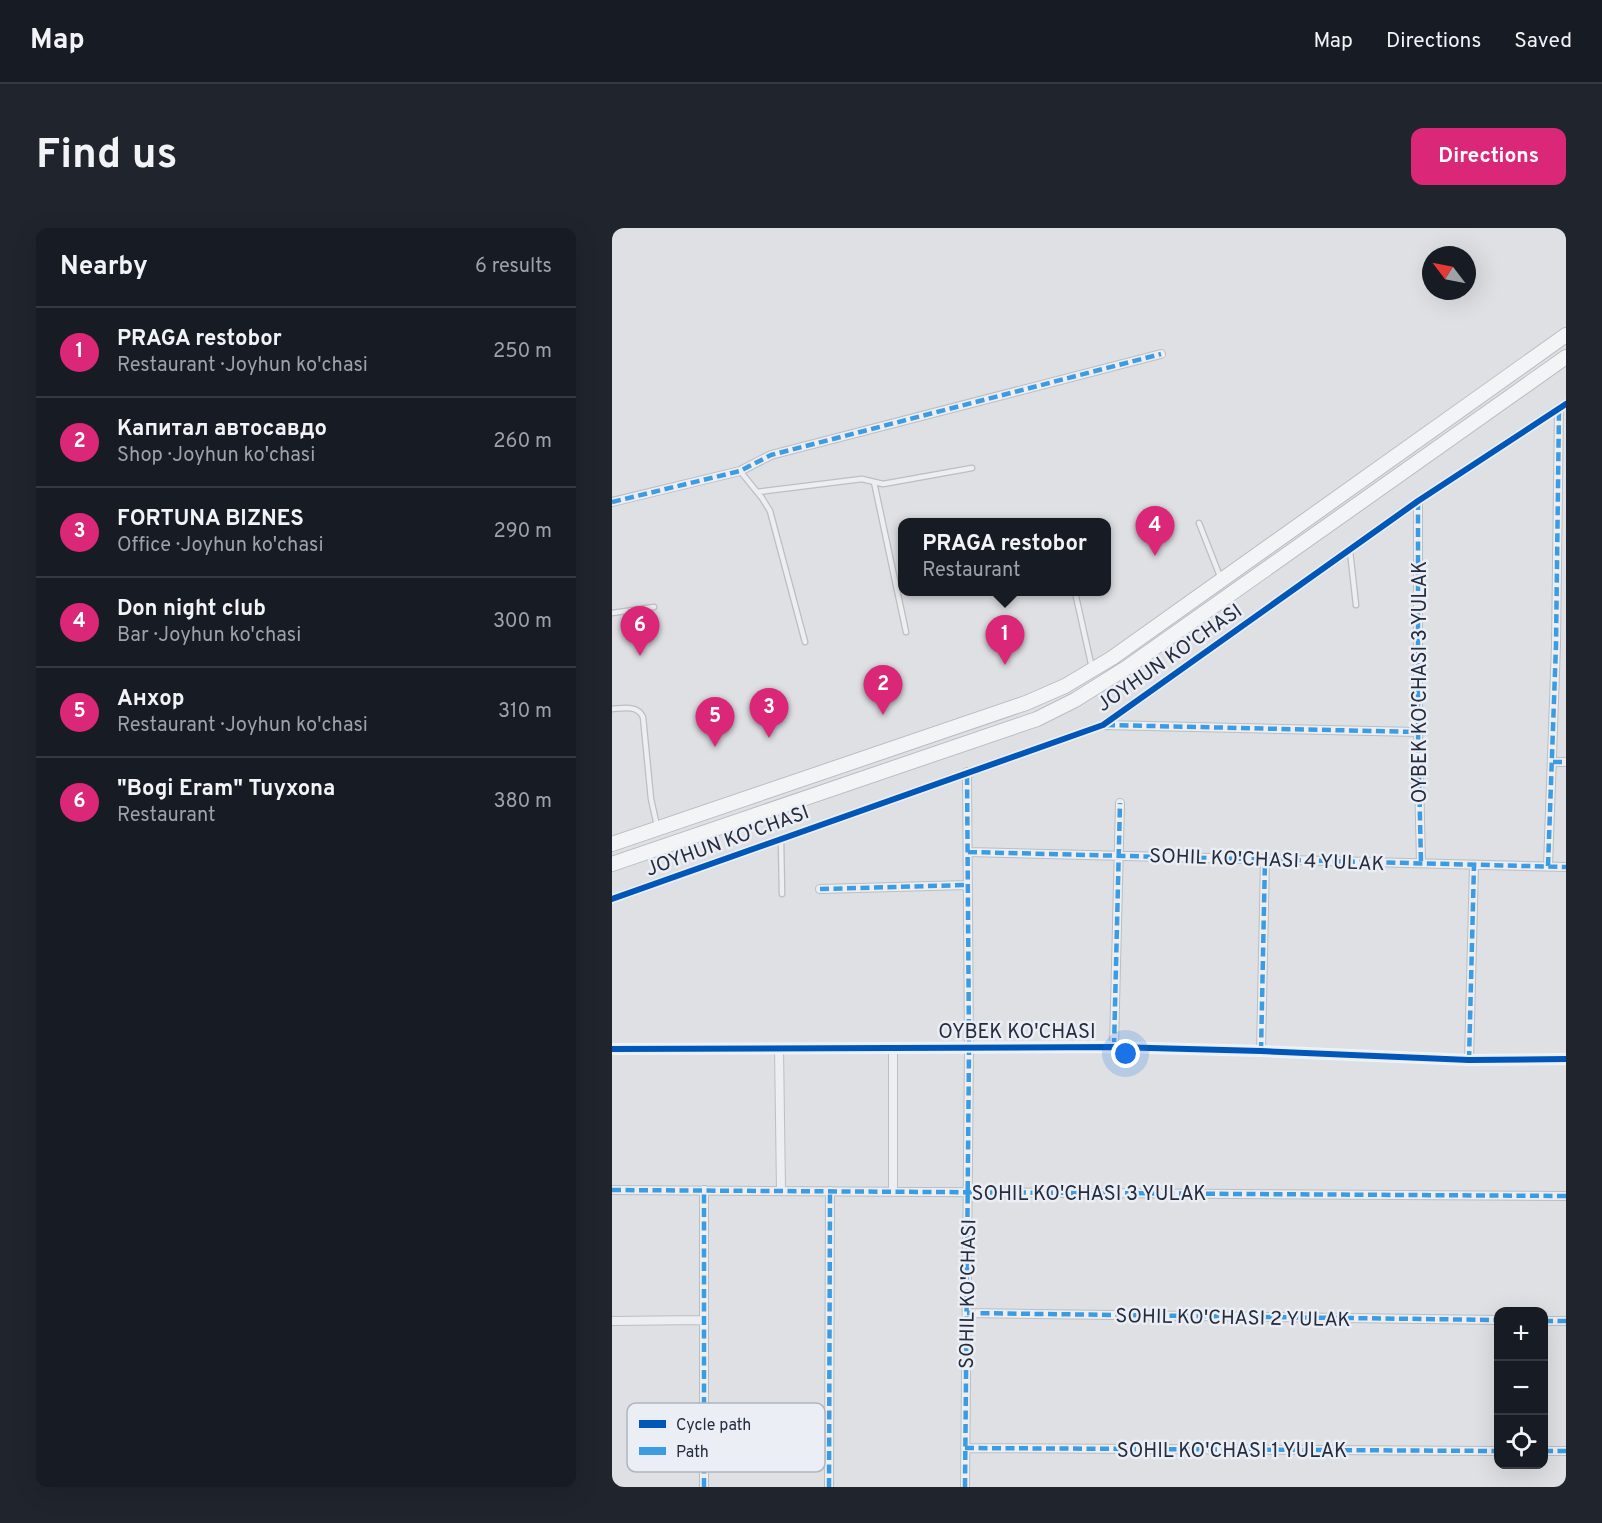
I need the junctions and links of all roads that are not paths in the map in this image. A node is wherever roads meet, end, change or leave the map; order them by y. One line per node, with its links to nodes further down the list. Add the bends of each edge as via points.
1 (1566, 335): 13 (main road, JOYHUN KO'CHASI)
2 (1161, 354): 6 (street, via 771,455)
3 (1566, 357): 39 (main road, JOYHUN KO'CHASI, via 1075,700 1037,719)
4 (1563, 406): 9 (street, JOYHUN KO'CHASI); 22 (street)
5 (972, 468): 7 (lane, via 883,484)
6 (740, 471): 8 (lane); 10 (street)
7 (874, 482): 8 (lane, via 862,479); 14 (lane)
8 (757, 492): 21 (lane, via 770,511)
9 (1418, 501): 12 (street, JOYHUN KO'CHASI); 27 (street, OYBEK KO'CHASI 3 YULAK)
10 (612, 502)
11 (1199, 523): 13 (lane)
12 (1350, 549): 17 (lane); 26 (street, JOYHUN KO'CHASI)
13 (1221, 580): 24 (main road, JOYHUN KO'CHASI)
14 (898, 594)
15 (898, 596): 20 (lane)
16 (1075, 596): 24 (lane)
17 (1356, 605)
18 (654, 607): 19 (lane)
19 (612, 613)
20 (906, 632)
21 (805, 642)
22 (1556, 645): 23 (street); 28 (street)
23 (1566, 646)
24 (1093, 670): 32 (main road, JOYHUN KO'CHASI, via 1026,703)
25 (612, 709): 32 (lane, via 634,708 643,717)
26 (1103, 725): 27 (street); 30 (street, JOYHUN KO'CHASI)
27 (1418, 732): 38 (street, OYBEK KO'CHASI 3 YULAK)
28 (1553, 762): 29 (street); 41 (street)
29 (1566, 762)
30 (967, 772): 33 (street, JOYHUN KO'CHASI); 35 (street, SOHIL KO'CHASI)
31 (1120, 803): 36 (street)
32 (658, 829): 34 (main road, JOYHUN KO'CHASI)
33 (781, 838): 45 (lane); 46 (street, JOYHUN KO'CHASI)
34 (612, 844)
35 (968, 852): 36 (street, SOHIL KO'CHASI 4 YULAK); 43 (street, SOHIL KO'CHASI)
36 (1119, 854): 37 (street, SOHIL KO'CHASI 4 YULAK); 47 (street)
37 (1265, 859): 38 (street, SOHIL KO'CHASI 4 YULAK); 52 (street)
38 (1421, 863): 40 (street, SOHIL KO'CHASI 4 YULAK)
39 (612, 864)
40 (1474, 864): 41 (street, SOHIL KO'CHASI 4 YULAK); 54 (street)
41 (1548, 866): 42 (street, SOHIL KO'CHASI 4 YULAK)
42 (1566, 867)
43 (968, 885): 44 (street); 50 (street, SOHIL KO'CHASI)
44 (820, 889)
45 (782, 894)
46 (612, 898)
47 (1114, 1047): 50 (street, OYBEK KO'CHASI); 52 (street, OYBEK KO'CHASI)
48 (779, 1048): 49 (street, OYBEK KO'CHASI); 51 (street, OYBEK KO'CHASI); 57 (street)
49 (893, 1048): 50 (street, OYBEK KO'CHASI); 59 (street)
50 (969, 1048): 60 (street, SOHIL KO'CHASI)
51 (612, 1049)
52 (1261, 1051): 54 (street, OYBEK KO'CHASI)
53 (1566, 1059): 54 (street, OYBEK KO'CHASI)
54 (1469, 1060)
55 (612, 1190): 56 (street, SOHIL KO'CHASI 3 YULAK)
56 (704, 1190): 57 (street, SOHIL KO'CHASI 3 YULAK); 63 (street)
57 (781, 1191): 58 (street, SOHIL KO'CHASI 3 YULAK)
58 (830, 1191): 59 (street, SOHIL KO'CHASI 3 YULAK); 75 (street)
59 (893, 1191): 60 (street, SOHIL KO'CHASI 3 YULAK)
60 (969, 1192): 61 (street, SOHIL KO'CHASI 3 YULAK); 62 (street, SOHIL KO'CHASI)
61 (1566, 1196)
62 (967, 1313): 64 (street, SOHIL KO'CHASI 2 YULAK); 69 (street, SOHIL KO'CHASI)
63 (703, 1320): 65 (street); 68 (street)
64 (1494, 1320)
65 (612, 1321)
66 (1548, 1321): 67 (street)
67 (1566, 1321)
68 (703, 1403)
69 (965, 1448): 70 (street, SOHIL KO'CHASI 1 YULAK); 76 (street, SOHIL KO'CHASI)
70 (1494, 1451)
71 (1548, 1451): 72 (street)
72 (1566, 1451)
73 (704, 1472): 74 (street)
74 (704, 1487)
75 (829, 1487)
76 (965, 1487)

